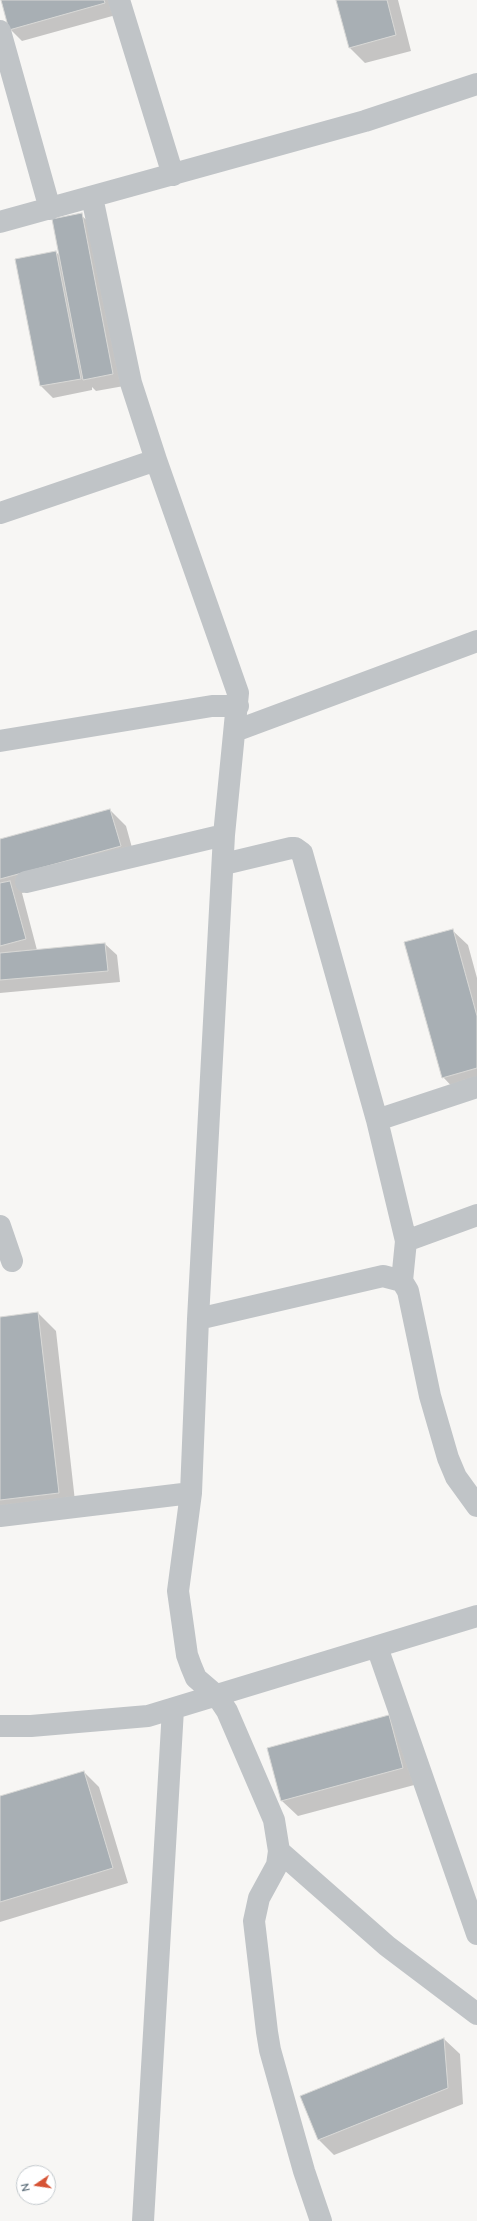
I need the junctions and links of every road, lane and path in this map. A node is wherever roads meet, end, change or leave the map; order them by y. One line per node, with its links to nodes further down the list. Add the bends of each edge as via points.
1 (119, 0): 4 (street)
2 (0, 31): 6 (street)
3 (477, 84): 4 (street, via 365,120)
4 (174, 175): 5 (street)
5 (92, 197): 6 (street); 8 (street, via 131,383)
6 (50, 209): 7 (street)
7 (0, 222)
8 (156, 460): 9 (street); 11 (street, via 236,683)
9 (0, 513)
10 (477, 641): 12 (street)
11 (238, 706): 12 (street); 13 (street, via 212,706)
12 (235, 731): 14 (street)
13 (0, 741)
14 (224, 835): 15 (street); 16 (street)
15 (224, 864): 18 (street, via 291,848 302,853); 24 (street)
16 (26, 882)
17 (477, 1087): 18 (street)
18 (376, 1120): 21 (street)
19 (477, 1215): 21 (street)
20 (0, 1226): 22 (street)
21 (406, 1241): 23 (street)
22 (12, 1261)
23 (402, 1280): 24 (street, via 383,1276); 26 (street, via 408,1290 430,1396 448,1458 456,1477)
24 (198, 1319): 25 (street)
25 (191, 1493): 27 (street); 30 (street, via 178,1591 187,1655 191,1666 196,1678)
26 (477, 1506)
27 (0, 1516)
28 (477, 1616): 29 (street)
29 (377, 1647): 30 (street); 34 (street)
30 (217, 1696): 31 (street); 33 (street, via 234,1726 274,1820)
31 (173, 1709): 32 (street, via 132,1717 32,1726); 36 (street)
32 (0, 1726)
33 (279, 1851): 35 (street, via 387,1946); 37 (street, via 277,1866 259,1898 254,1921 270,2050 304,2171)
34 (477, 1934)
35 (477, 2014)
36 (143, 2221)
37 (321, 2221)

